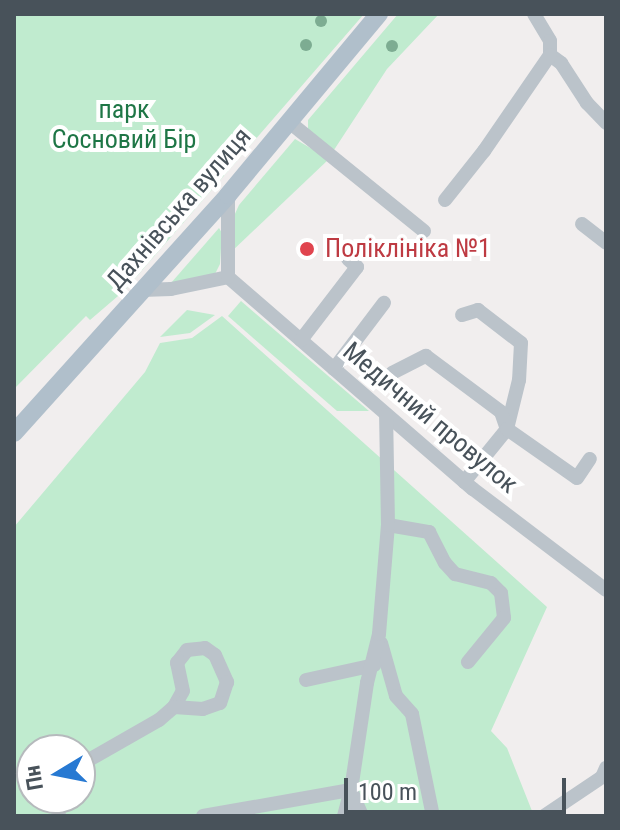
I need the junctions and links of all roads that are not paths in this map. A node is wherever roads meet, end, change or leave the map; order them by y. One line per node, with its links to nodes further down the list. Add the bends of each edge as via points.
1 (379, 14): 4 (main road, Дахнівська вулиця)
2 (539, 15): 3 (street)
3 (550, 55): 5 (street); 7 (street)
4 (288, 121): 6 (main road, Дахнівська вулиця); 9 (street)
5 (606, 123)
6 (228, 195): 12 (street); 13 (main road, Дахнівська вулиця)
7 (445, 200)
8 (582, 224): 10 (street)
9 (424, 231)
10 (606, 243)
11 (348, 259): 16 (street, via 357,267)
12 (228, 277): 13 (street); 16 (street, Медичний провулок)
13 (142, 290): 19 (main road, Дахнівська вулиця)
14 (384, 303): 17 (street)
15 (462, 315): 22 (street, via 478,310 521,343)
16 (301, 340): 17 (street, Медичний провулок)
17 (334, 369): 20 (street, Медичний провулок)
18 (392, 373): 22 (street, via 426,356 501,412)
19 (46, 394): 21 (main road); 23 (main road, Дахнівська вулиця)
20 (386, 415): 25 (street, Медичний провулок); 26 (street)
21 (14, 419)
22 (507, 429): 24 (street, via 577,478); 25 (street)
23 (14, 433)
24 (590, 459)
25 (464, 482): 27 (street, Медичний провулок)
26 (388, 525): 28 (street); 29 (street, via 429,532 455,574 494,584 501,593 504,618)
27 (606, 590)
28 (379, 634): 30 (street); 39 (street, via 393,689 412,714)
29 (468, 662)
30 (374, 665): 31 (street); 35 (street)
31 (306, 680)
32 (174, 707): 32 (street, via 183,691 177,668 181,655 199,648 215,655 227,682 220,703 203,709); 33 (street)
33 (96, 756)
34 (606, 768): 40 (street, via 602,777)
35 (351, 790): 36 (street); 37 (street); 38 (street)
36 (203, 816)
37 (344, 816)
38 (362, 816)
39 (433, 816)
40 (544, 816)

